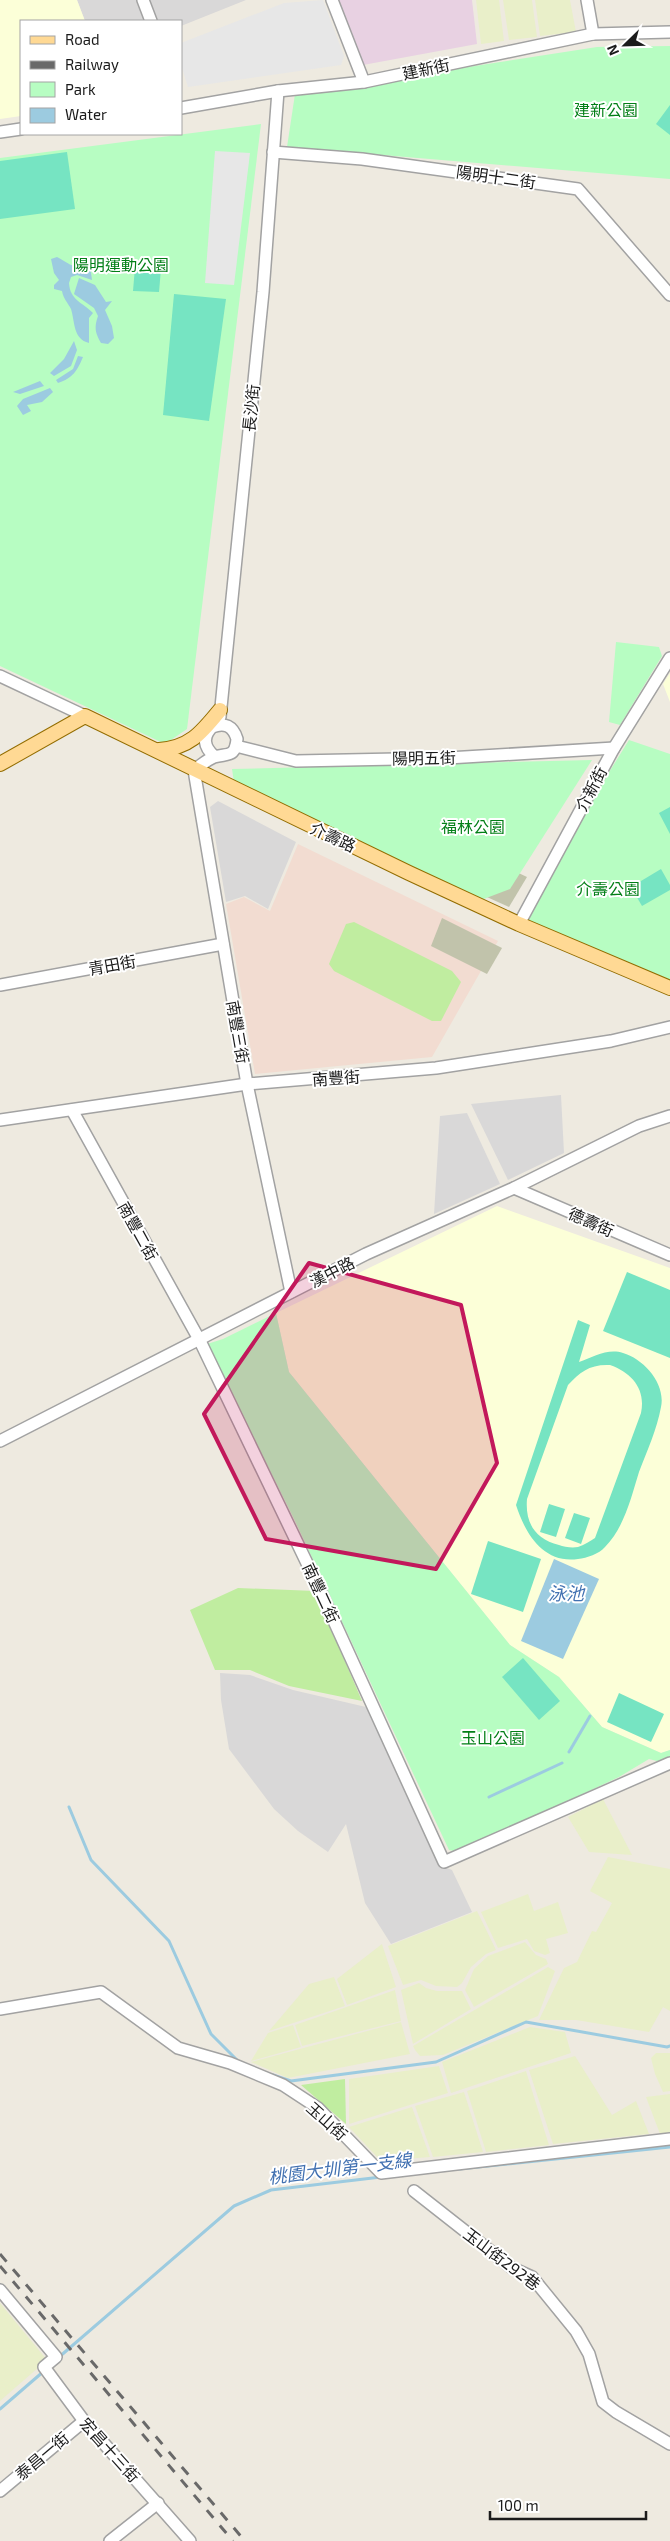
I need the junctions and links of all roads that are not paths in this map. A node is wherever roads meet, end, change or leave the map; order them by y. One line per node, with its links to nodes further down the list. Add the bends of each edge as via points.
1 (143, 0): 4 (street)
2 (332, 0): 7 (street)
3 (587, 0): 6 (street)
4 (151, 20)
5 (670, 32): 6 (street, 建新街)
6 (593, 34): 7 (street, 建新街)
7 (364, 82): 8 (street, 建新街)
8 (278, 91): 9 (street, 建新街); 12 (street, 長沙街)
9 (182, 106)
10 (20, 129): 11 (street)
11 (0, 132)
12 (273, 152): 13 (street, 陽明十二街, via 362,159 578,189); 16 (street, 長沙街, via 264,282)
13 (670, 295)
14 (670, 658): 20 (street, 介新街)
15 (0, 676): 17 (street, 介壽路)
16 (220, 710): 18 (street, 長沙街); 21 (main road, via 202,732 177,749)
17 (85, 716): 21 (main road, 介壽路); 23 (main road)
18 (219, 724): 19 (street, via 235,733); 22 (street, via 212,727 205,738 205,745)
19 (236, 746): 20 (street, 陽明五街, via 296,761 448,758); 22 (street, via 228,755)
20 (614, 748): 25 (street, 介新街)
21 (159, 750): 24 (main road, 介壽路)
22 (214, 756): 24 (street)
23 (0, 764)
24 (194, 770): 25 (main road, 介壽路); 26 (street, 南豐三街)
25 (519, 924): 28 (main road, 介壽路)
26 (223, 944): 27 (street, 青田街); 30 (street, 南豐三街)
27 (0, 985)
28 (670, 988)
29 (670, 1027): 30 (street, 南豐街, via 611,1041 436,1068)
30 (247, 1084): 31 (street, 南豐街); 36 (street, 南豐三街)
31 (72, 1110): 33 (street, 南豐街); 37 (street, 南豐二街)
32 (670, 1116): 34 (street, 漢中路, via 639,1126)
33 (1, 1117)
34 (514, 1188): 35 (street, 德壽街); 36 (street, 漢中路)
35 (670, 1255)
36 (291, 1292): 37 (street, 漢中路)
37 (200, 1340): 38 (street, 漢中路); 39 (street, 南豐二街, via 318,1586 444,1862)
38 (0, 1441)
39 (670, 1763)
40 (0, 2009): 41 (street, 玉山街, via 101,1992 178,2048 230,2063 283,2086 318,2108 382,2173)
41 (670, 2140)
42 (414, 2191): 45 (street, 玉山街292巷, via 512,2268 532,2277 576,2331 589,2354 603,2402)
43 (0, 2290): 44 (street, 宏昌十三街, via 56,2357 46,2370)
44 (84, 2421): 46 (street, 泰昌一街); 47 (street, 宏昌十三街)
45 (670, 2444)
46 (0, 2491)
47 (158, 2502): 48 (street); 49 (street, 宏昌十三街)
48 (110, 2541)
49 (190, 2541)

